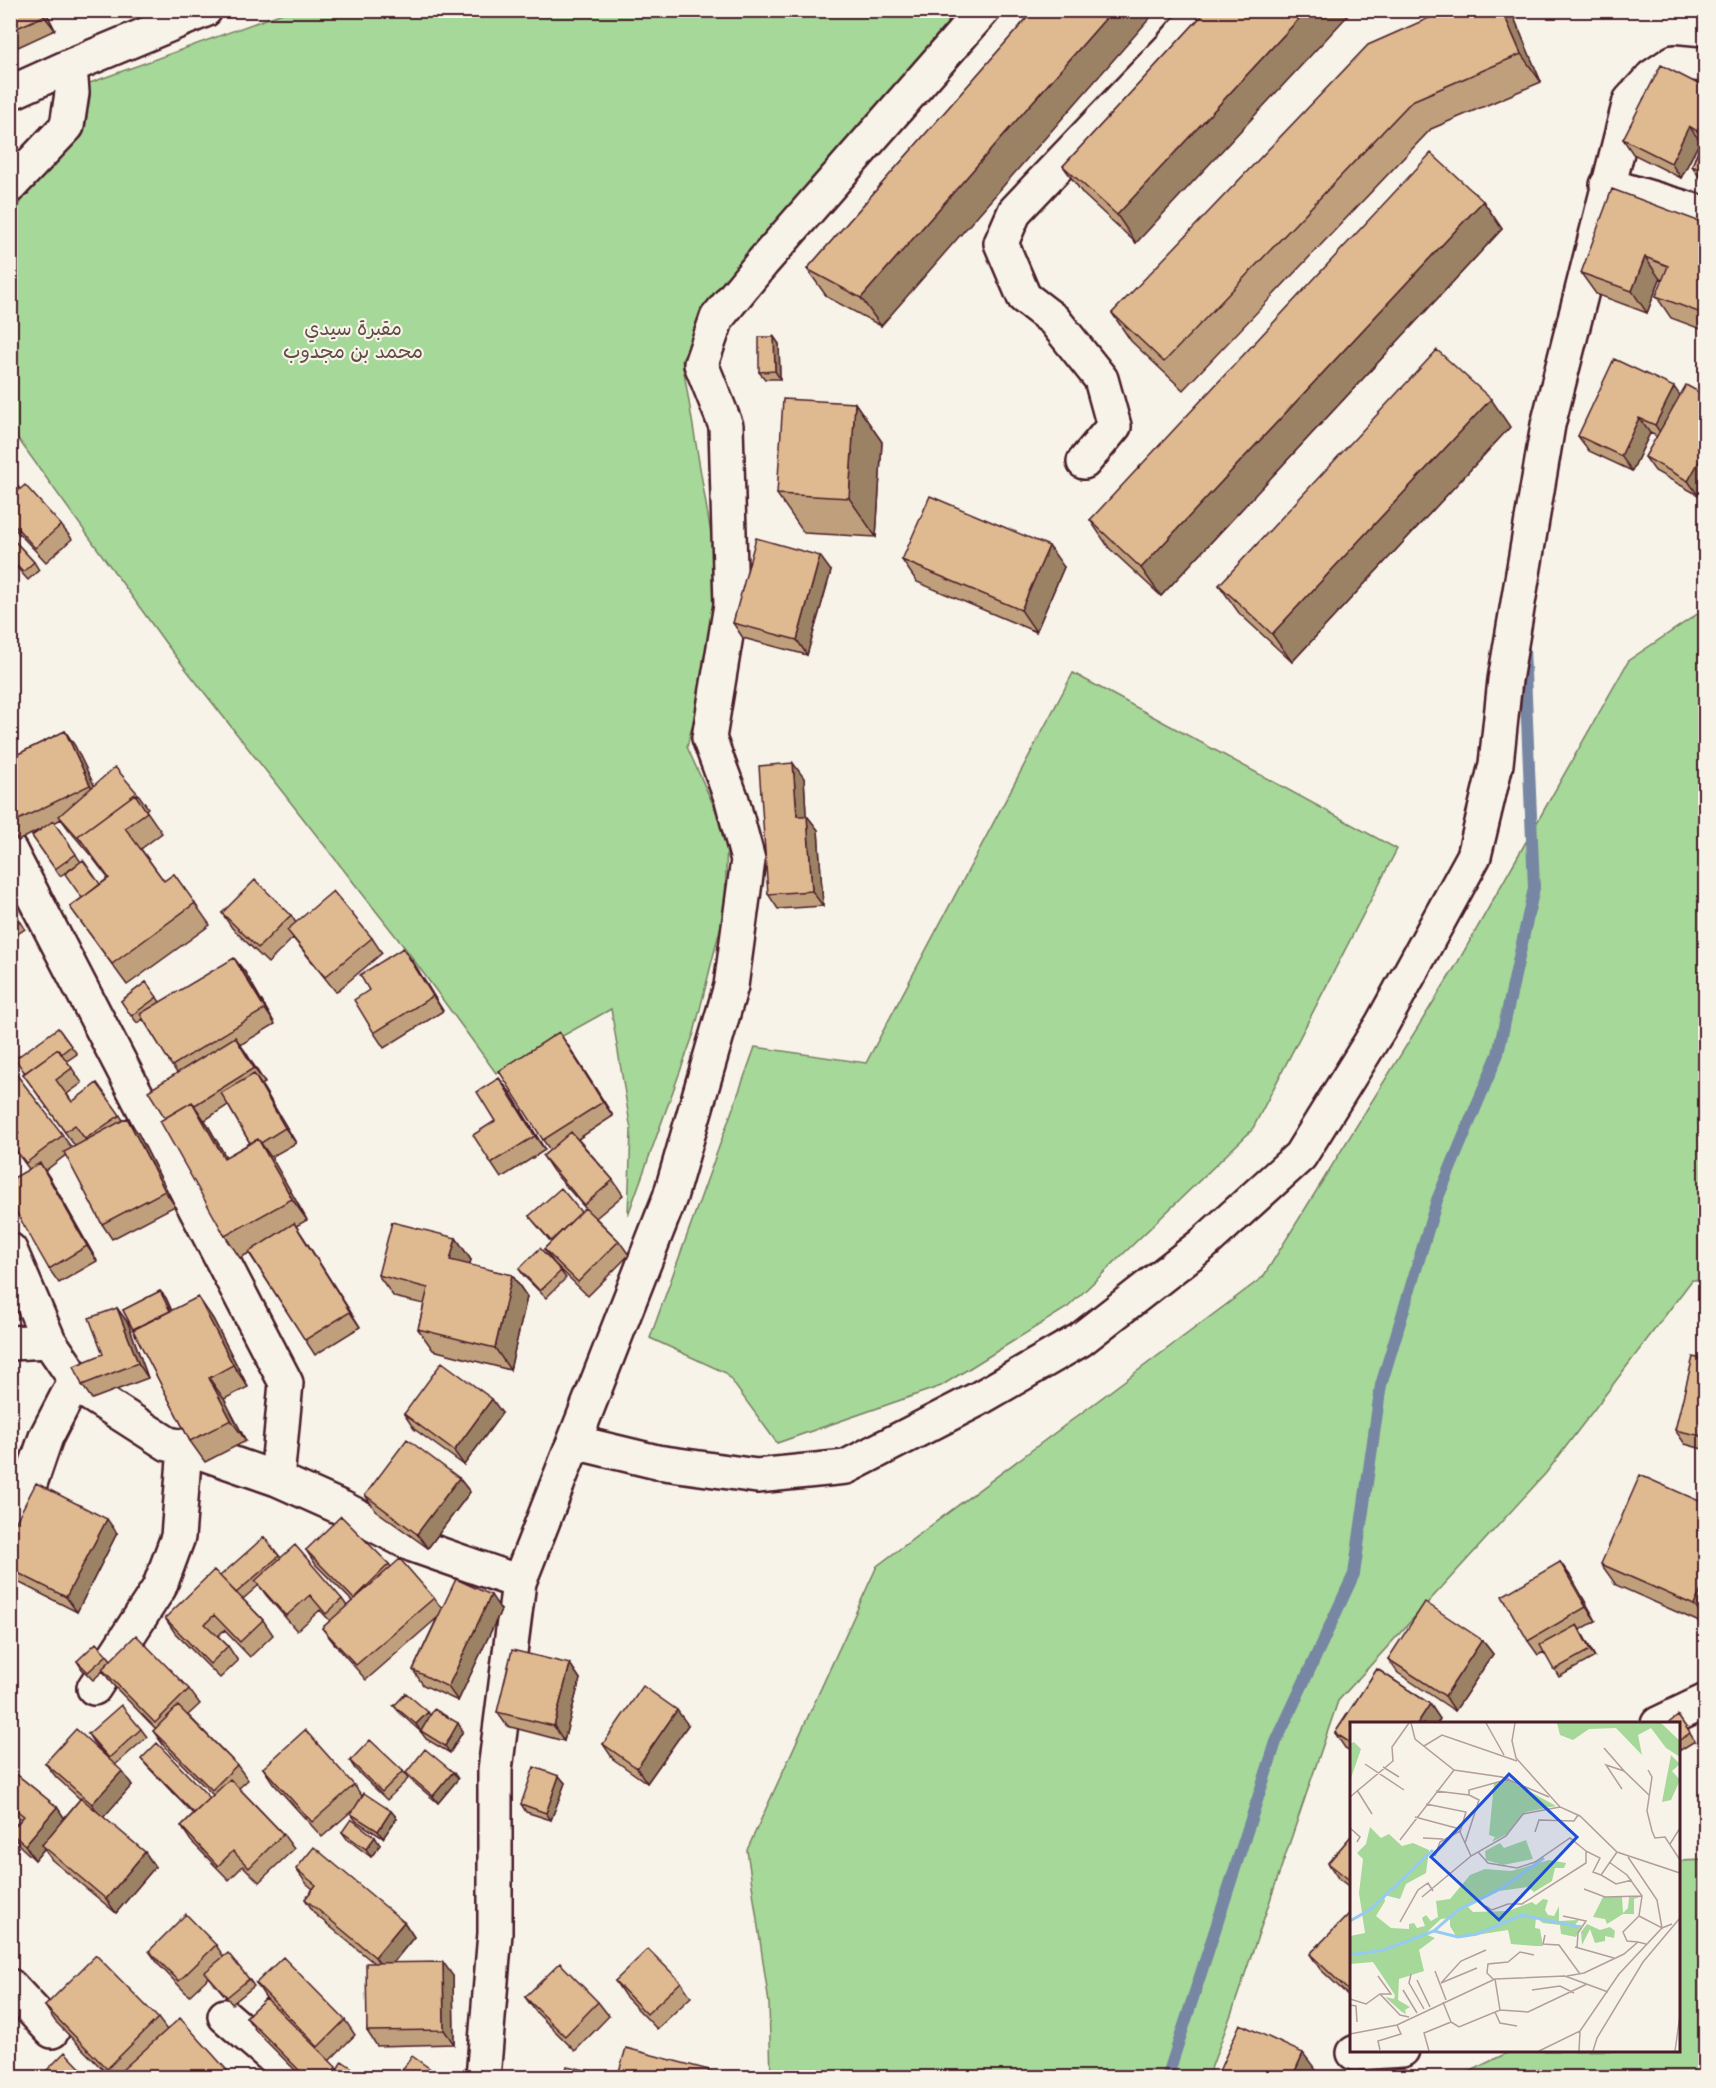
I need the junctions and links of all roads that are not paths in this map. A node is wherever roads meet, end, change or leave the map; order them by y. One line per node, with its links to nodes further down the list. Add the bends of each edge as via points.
1 (205, 10): 5 (street)
2 (983, 10): 16 (street, via 717,318 701,364 726,426 731,605 709,738 732,800 748,860 731,986 670,1197)
3 (1203, 10): 10 (street, via 1015,211 1001,243 1024,297 1054,320 1101,379 1114,426)
4 (1706, 65): 7 (street, via 1674,62 1652,77 1630,101)
5 (70, 66): 6 (street); 8 (street, via 72,93 67,126)
6 (10, 93)
7 (1607, 185): 9 (street); 16 (street, via 1548,425 1505,680 1496,764 1474,856 1382,1024 1300,1156 1203,1244 1080,1340 978,1399 846,1467 757,1476 657,1462)
8 (10, 186)
9 (1706, 214)
10 (1084, 462)
11 (10, 851): 18 (street, via 286,1383)
12 (10, 1250): 13 (street)
13 (49, 1341): 14 (street); 15 (street)
14 (10, 1343)
15 (76, 1379): 17 (street, via 82,1389 168,1443); 19 (street, via 46,1437)
16 (574, 1442): 20 (street)
17 (186, 1447): 18 (street); 21 (street, via 178,1537 159,1588)
18 (277, 1479): 20 (street, via 413,1545)
19 (10, 1542)
20 (519, 1582): 30 (street, via 495,1770 495,1933)
21 (94, 1688)
22 (1706, 1701): 23 (street)
23 (1662, 1722)
24 (10, 1986): 26 (street)
25 (225, 2016): 29 (street)
26 (52, 2031)
27 (1370, 2052): 28 (street)
28 (1354, 2053)
29 (297, 2078)
30 (483, 2078)

